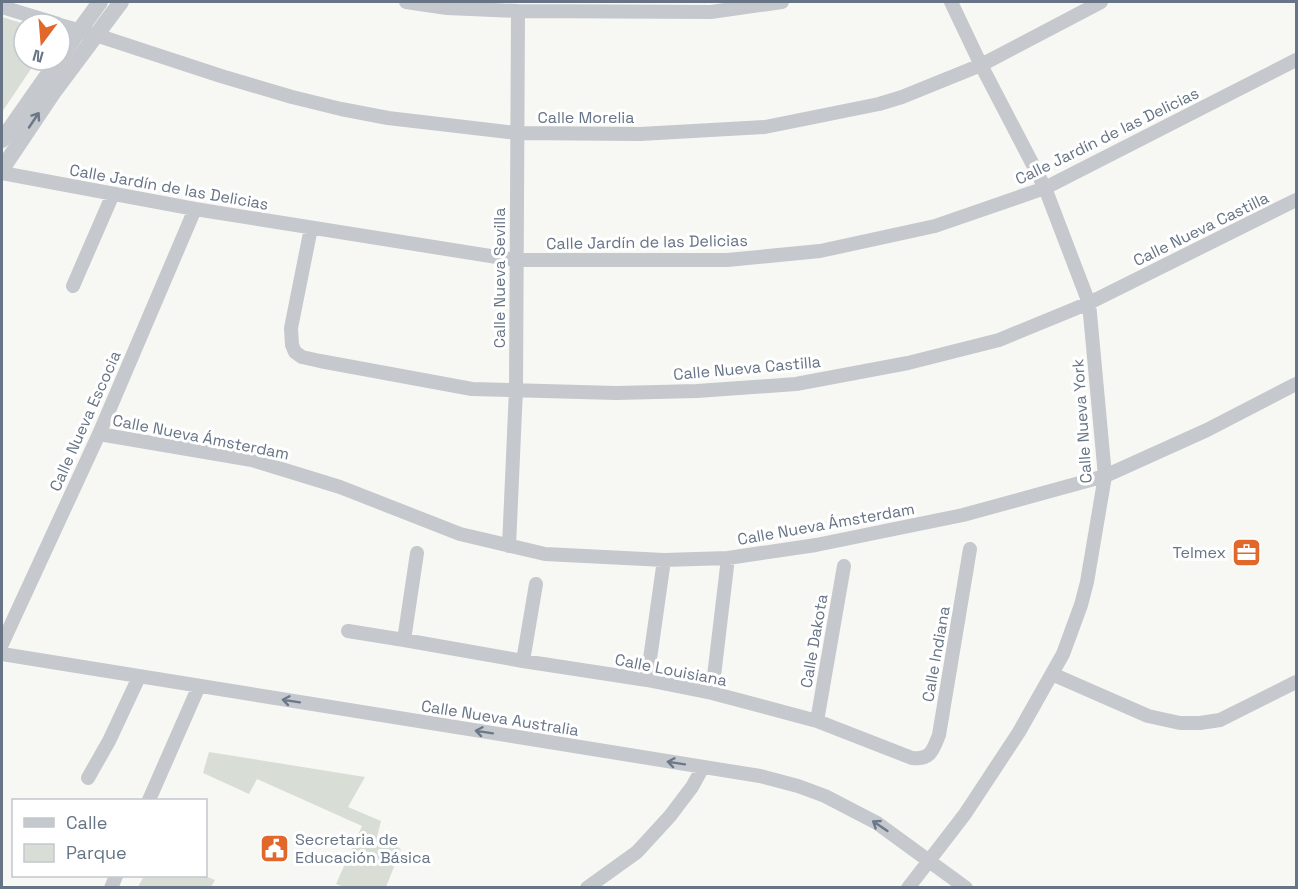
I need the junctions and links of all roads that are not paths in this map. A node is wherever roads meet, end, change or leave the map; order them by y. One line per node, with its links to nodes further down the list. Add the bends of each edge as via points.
1 (100, 2): 11 (street)
2 (121, 2): 12 (street)
3 (406, 2): 8 (street)
4 (782, 2): 8 (street, via 711,12)
5 (951, 2): 15 (street, Calle Nueva York)
6 (1101, 2): 15 (street, Calle Morelia)
7 (2, 7): 9 (street, Calle Morelia)
8 (518, 11): 17 (street, Calle Nueva Sevilla)
9 (19, 12)
10 (72, 28): 11 (street, Calle Morelia)
11 (79, 30): 12 (street, Calle Morelia); 13 (street)
12 (96, 35): 17 (street, Calle Morelia, via 221,76 341,109); 19 (street, one-way to 12)
13 (72, 40)
14 (1296, 60): 21 (street, Calle Jardín de las Delicias)
15 (981, 65): 17 (street, Calle Morelia, via 879,104 765,128 640,134); 21 (street, Calle Nueva York)
16 (50, 72): 18 (street)
17 (516, 133): 26 (street, Calle Nueva Sevilla)
18 (2, 140)
19 (2, 169)
20 (2, 173): 22 (street, Calle Jardín de las Delicias)
21 (1045, 188): 26 (street, Calle Jardín de las Delicias, via 935,226 820,251 727,260); 28 (street, Calle Nueva York)
22 (113, 194): 24 (street, Calle Jardín de las Delicias); 27 (street)
23 (1296, 200): 28 (street, Calle Nueva Castilla)
24 (195, 209): 25 (street, Calle Jardín de las Delicias); 31 (street, Calle Nueva Escocia)
25 (311, 228): 26 (street, Calle Jardín de las Delicias); 30 (street, Calle Nueva Castilla, via 291,328 295,352 320,361 472,388)
26 (516, 260): 30 (street, Calle Nueva Sevilla)
27 (73, 286)
28 (1089, 303): 30 (street, Calle Nueva Castilla, via 999,340 908,363 796,384 616,393); 32 (street, Calle Nueva York)
29 (1296, 384): 32 (street, Calle Nueva Ámsterdam)
30 (516, 389): 33 (street, Calle Nueva Sevilla)
31 (99, 434): 33 (street, Calle Nueva Ámsterdam, via 252,460 340,487 460,534); 42 (street, Calle Nueva Escocia)
32 (1105, 476): 36 (street, Calle Nueva Ámsterdam, via 963,515 816,545); 45 (street, Calle Nueva York, via 1081,605)
33 (509, 546): 37 (street, Calle Nueva Ámsterdam, via 545,554)
34 (970, 549): 52 (street, Calle Indiana, via 939,735)
35 (417, 553): 41 (street)
36 (728, 558): 37 (street, Calle Nueva Ámsterdam); 50 (street)
37 (664, 560): 47 (street)
38 (844, 566): 51 (street, Calle Dakota)
39 (536, 584): 44 (street)
40 (348, 631): 41 (street, Calle Louisiana)
41 (404, 639): 44 (street, Calle Louisiana)
42 (2, 644)
43 (2, 654): 46 (street, Calle Nueva Australia)
44 (523, 661): 47 (street, Calle Louisiana)
45 (1052, 674): 48 (street, via 1148,716 1180,723 1220,720); 56 (street, Calle Nueva York, via 965,814)
46 (139, 677): 49 (street, Calle Nueva Australia); 54 (street)
47 (647, 680): 50 (street, Calle Louisiana)
48 (1296, 682)
49 (199, 686): 53 (street, Calle Nueva Australia, one-way to 49); 55 (street)
50 (712, 693): 51 (street, Calle Louisiana)
51 (817, 721): 52 (street, Calle Louisiana, via 912,758)
52 (924, 758)
53 (703, 767): 56 (street, Calle Nueva Australia, one-way to 53, via 877,824 825,796 760,776); 57 (street, via 670,816 637,852)
54 (88, 778)
55 (150, 799)
56 (927, 861): 58 (street, Calle Nueva York); 59 (street, Calle Nueva Australia)
57 (587, 888)
58 (908, 888)
59 (966, 888)

